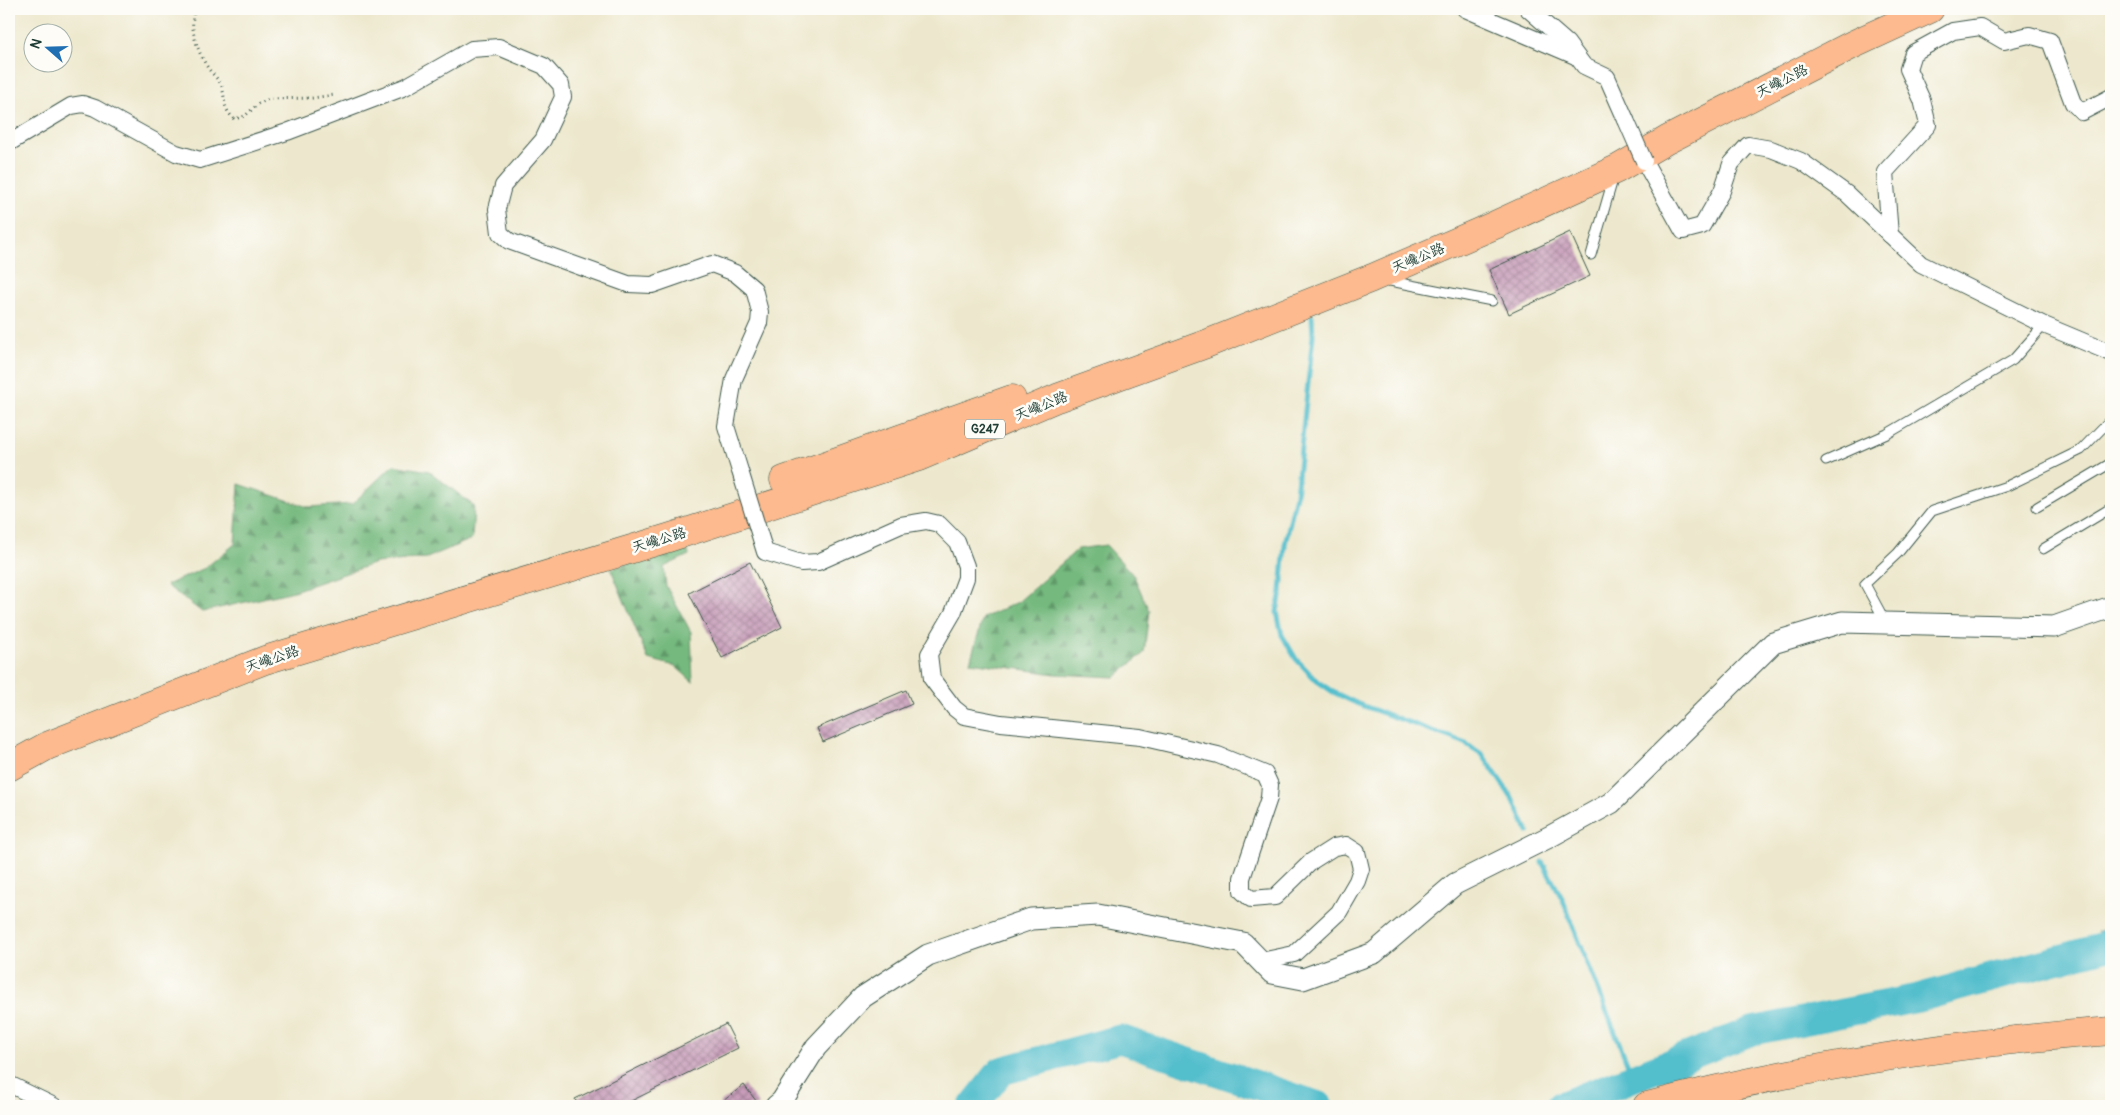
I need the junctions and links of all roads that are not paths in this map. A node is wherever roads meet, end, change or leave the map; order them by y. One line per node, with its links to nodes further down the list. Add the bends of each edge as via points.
1 (1465, 9): 5 (street)
2 (1528, 9): 5 (street, via 1567,43)
3 (1889, 9): 23 (highway, 天巉公路 / G247, via 1654,135 1484,219 1212,327 663,520 260,642 39,729)
4 (1930, 9): 8 (highway, 天巉公路 / G247, via 1854,44)
5 (1577, 57): 9 (street, bridge, via 1584,66 1607,77 1644,161 1684,231 1702,226 1722,191 1731,164 1748,145 1801,160 1847,194)
6 (2111, 97): 9 (street, via 2082,112 2073,103 2050,41 2029,35 2004,42 1980,27 1953,31 1913,53 1908,70 1922,100 1928,125 1885,172)
7 (9, 143): 25 (street, bridge, via 71,106 83,104 176,153 200,160 287,132 405,87 472,49 499,47 544,66 561,86 563,97 543,140 504,186 497,209 500,233 509,241 628,284 652,285 712,264 735,273 754,289 760,312 759,323 734,379 726,426 765,552 801,563 818,562 901,525 926,521 938,524 957,542 966,566 966,578 953,613 929,654 932,679 964,716 1001,723 1140,737 1218,755 1265,774 1270,785 1269,798 1242,878 1242,891 1251,899 1275,897 1312,861 1334,847 1346,845 1357,852 1361,869 1338,912 1294,954)
8 (1617, 168): 10 (lane); 11 (highway, 天巉公路 / G247)
9 (1890, 235): 13 (street, via 1921,264)
10 (1591, 255)
11 (1372, 278): 12 (lane); 24 (highway, 天巉公路 / G247, via 1206,344 1057,398 919,457 668,538 266,660 47,746)
12 (1492, 301)
13 (2044, 325): 14 (street); 16 (lane, via 2013,360 1887,434)
14 (2111, 354)
15 (2111, 419): 22 (lane, via 2081,450 2007,486 1932,511 1898,553 1864,584)
16 (1826, 461)
17 (2111, 463): 18 (lane)
18 (2037, 507)
19 (2111, 508): 20 (lane)
20 (2043, 549)
21 (2111, 607): 22 (street, via 2054,628)
22 (1886, 623): 25 (street, via 1842,622 1773,643 1611,803 1455,884 1374,953 1303,979 1272,973)
23 (9, 746)
24 (9, 767)
25 (1261, 961): 30 (street, via 1243,943 1098,915 1031,919 928,955 864,997 816,1047)
26 (2111, 1032): 31 (highway, via 1981,1043 1850,1062 1766,1077)
27 (2111, 1046): 32 (highway, via 1908,1067)
28 (9, 1084): 29 (street)
29 (54, 1106)
30 (776, 1106)
31 (1646, 1106)
32 (1705, 1106)

